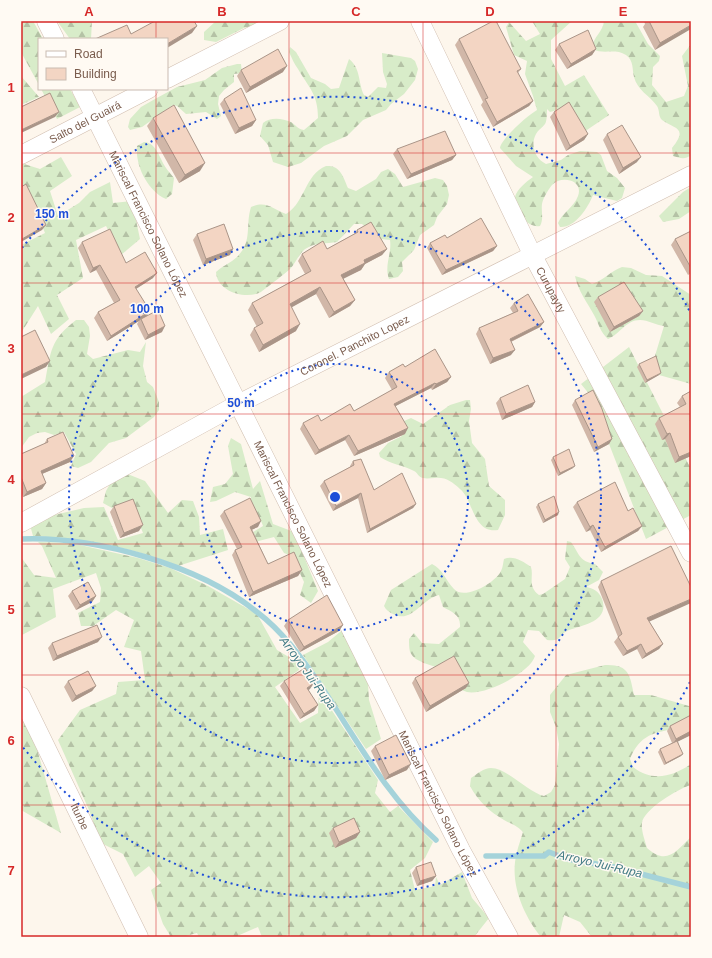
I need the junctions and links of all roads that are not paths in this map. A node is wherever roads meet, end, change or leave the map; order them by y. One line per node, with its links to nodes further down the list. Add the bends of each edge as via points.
1 (46, 21): 4 (street)
2 (280, 21): 5 (street)
3 (420, 21): 11 (street, Curupayty)
4 (54, 38)
5 (168, 78)
6 (82, 90): 8 (street, Mariscal Francisco Solano López)
7 (147, 90): 8 (street, Salto del Guairá)
8 (95, 117): 9 (street, Salto del Guairá); 12 (street, Mariscal Francisco Solano López)
9 (21, 155)
10 (691, 175): 11 (street, Coronel. Panchito Lopez)
11 (532, 254): 12 (street, Coronel. Panchito Lopez); 14 (street, Curupayty)
12 (238, 404): 13 (street, Coronel. Panchito Lopez); 17 (street, Mariscal Francisco Solano López, via 461,850)
13 (21, 523)
14 (691, 553)
15 (21, 696): 16 (street, Iturbe)
16 (139, 937)
17 (509, 937)

